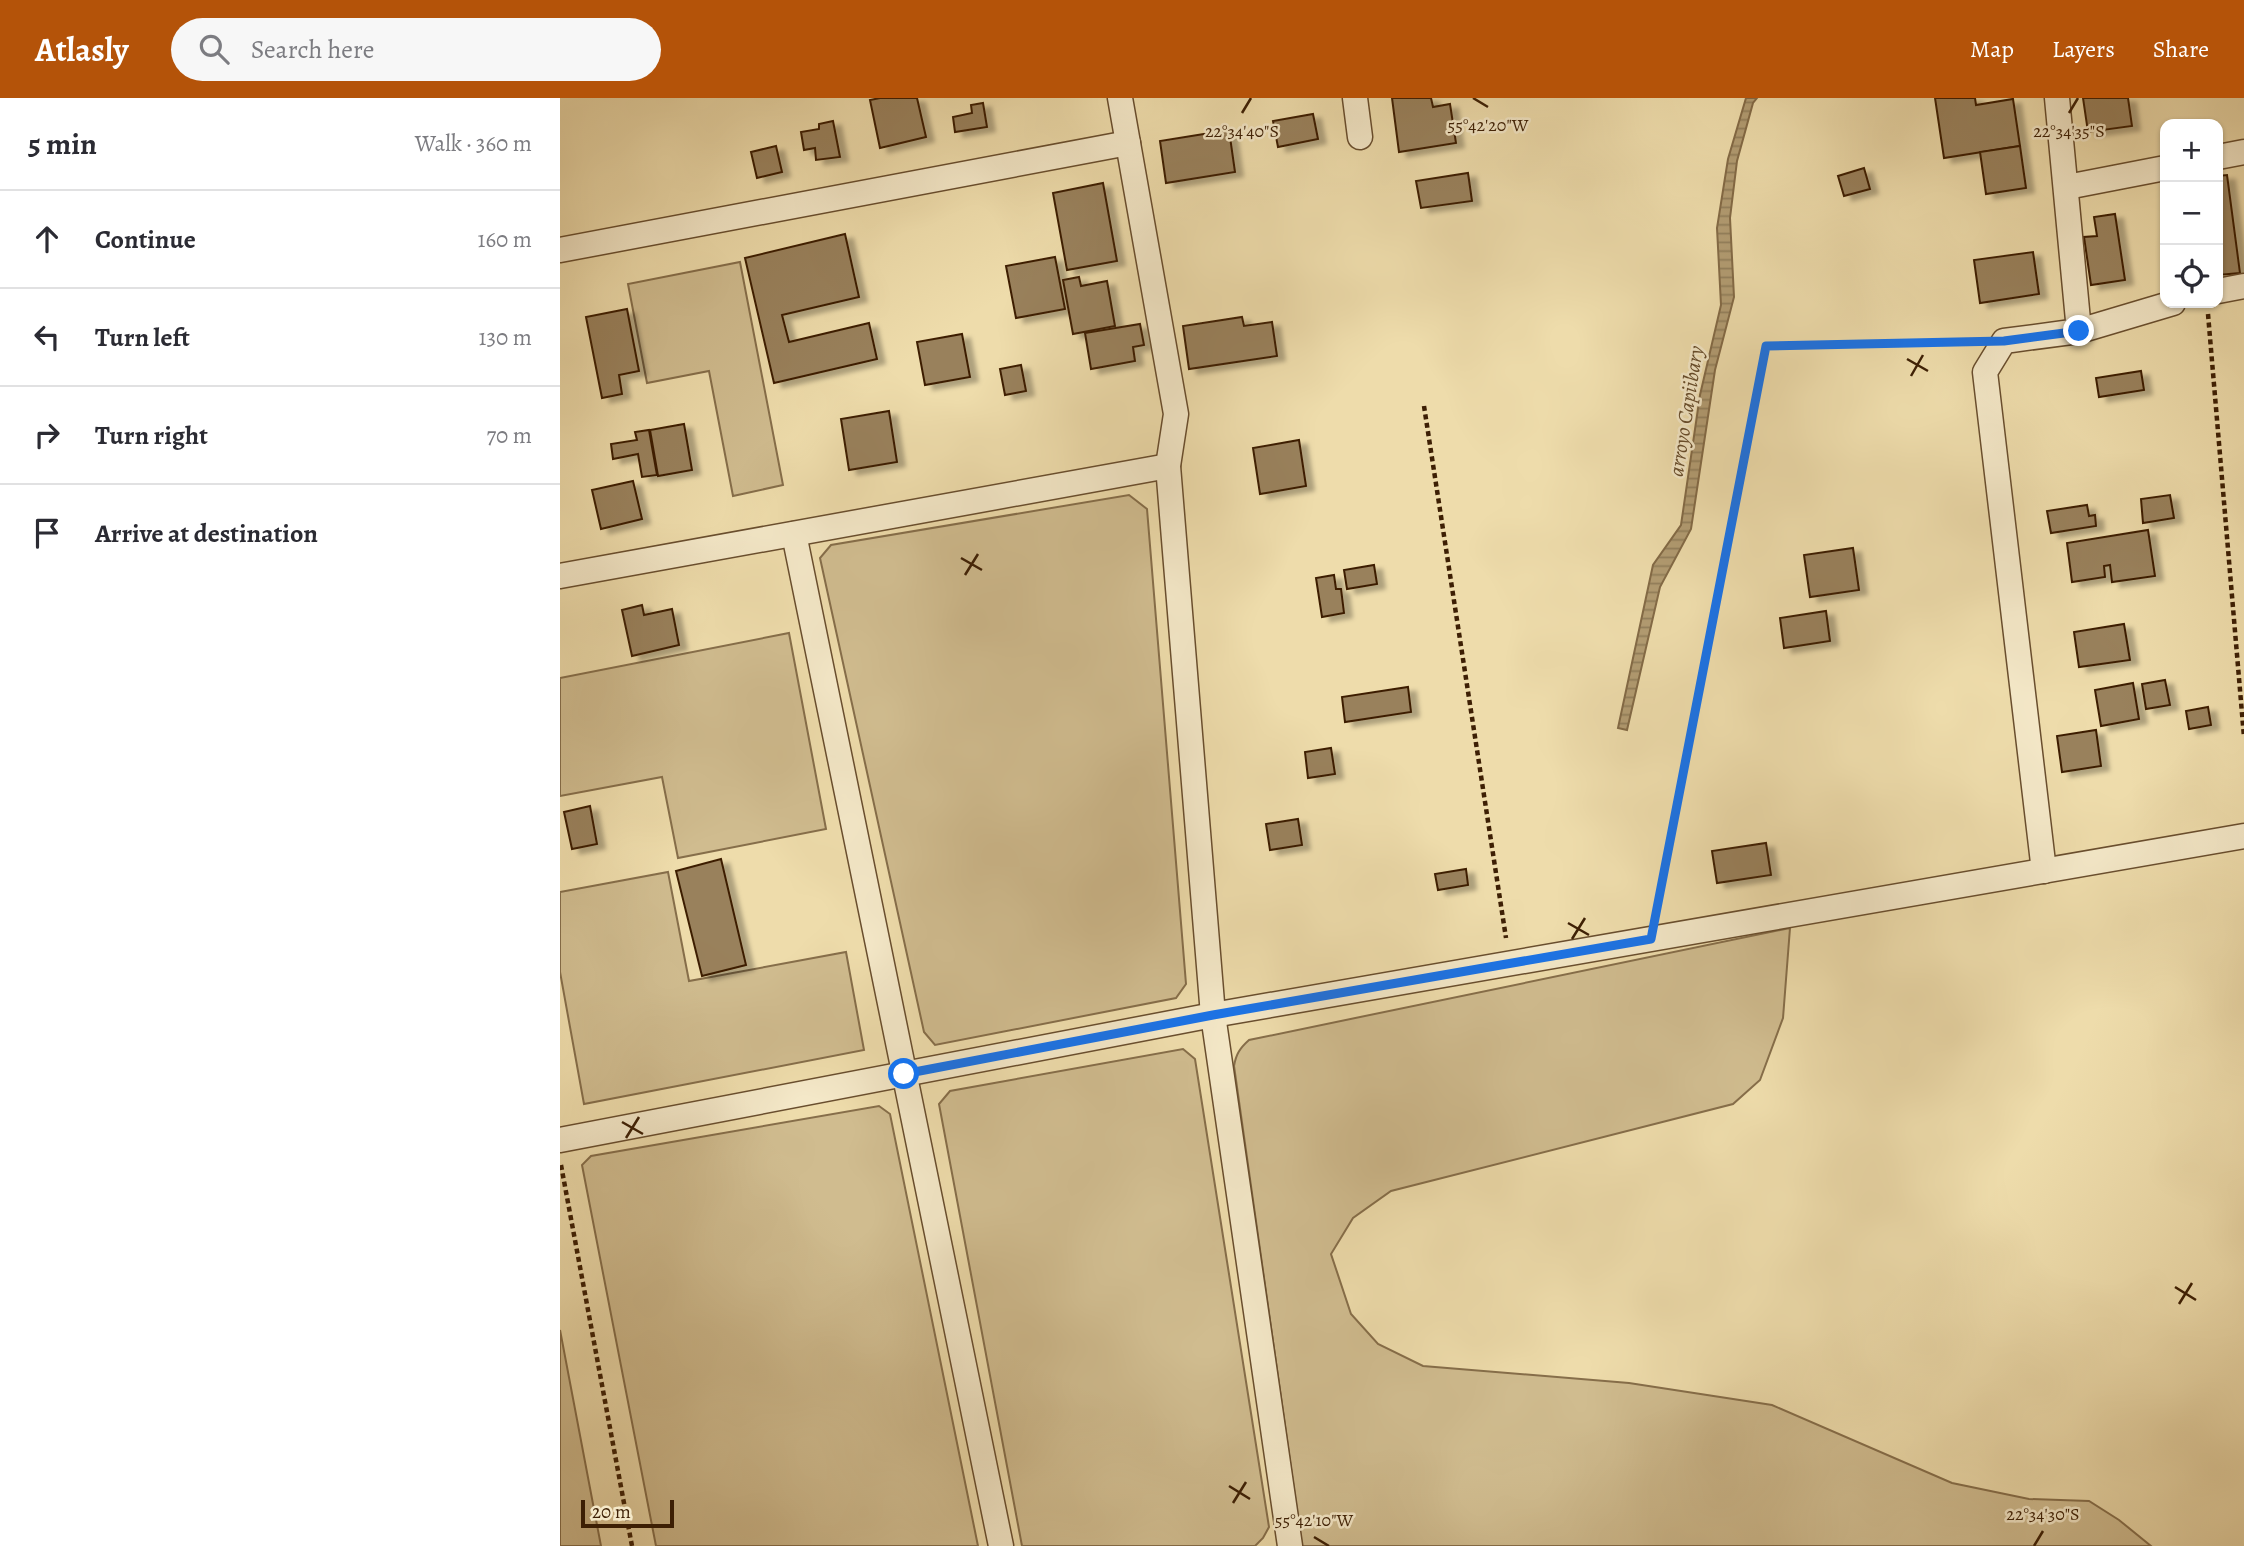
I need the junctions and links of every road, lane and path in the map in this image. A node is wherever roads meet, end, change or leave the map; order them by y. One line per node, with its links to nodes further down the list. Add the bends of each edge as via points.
1 (1120, 98): 5 (street)
2 (1355, 98): 4 (street)
3 (2057, 98): 9 (street)
4 (1360, 136)
5 (1128, 143): 10 (street); 18 (street, via 1176,414)
6 (2244, 152): 7 (street)
7 (2223, 156)
8 (2160, 169): 9 (street)
9 (2067, 187): 15 (street)
10 (560, 250)
11 (2244, 286): 12 (street)
12 (2223, 290)
13 (2160, 307): 15 (street)
14 (2207, 308): 21 (path)
15 (2079, 331): 16 (street)
16 (2004, 341): 23 (street, via 1985,372); 24 (path, via 1766,346)
17 (1424, 406): 25 (path)
18 (1168, 466): 19 (street); 26 (street)
19 (794, 534): 20 (street); 27 (street)
20 (560, 576)
21 (2244, 737)
22 (2244, 836): 23 (street)
23 (2044, 871): 24 (street)
24 (1651, 939): 25 (street)
25 (1510, 964): 26 (street)
26 (1213, 1015): 27 (street); 32 (street)
27 (904, 1074): 28 (street); 31 (street)
28 (560, 1140)
29 (560, 1157): 30 (path)
30 (632, 1546)
31 (1001, 1546)
32 (1290, 1546)

